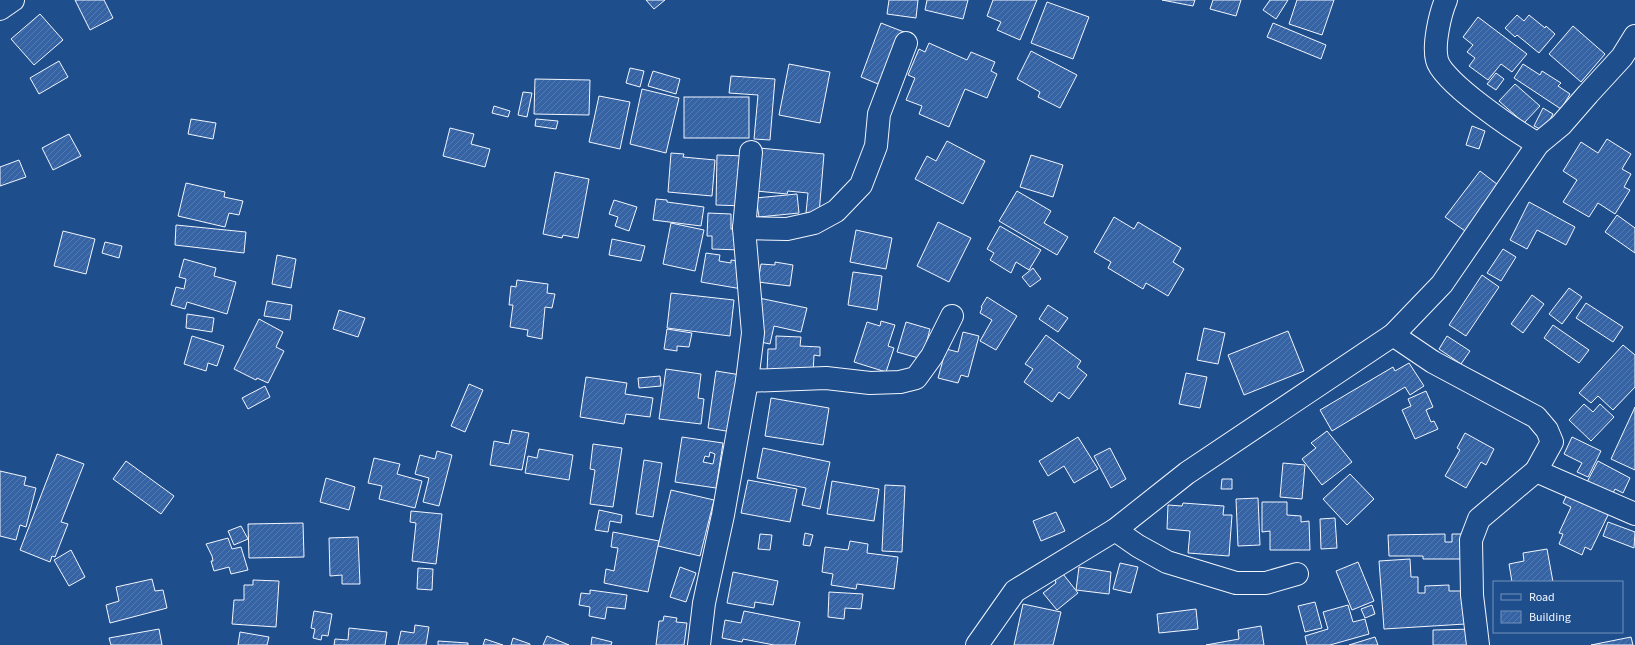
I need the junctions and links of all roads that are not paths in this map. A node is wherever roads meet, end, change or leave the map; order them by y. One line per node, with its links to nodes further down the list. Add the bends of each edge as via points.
1 (13, 0): 3 (street)
2 (1446, 0): 6 (street, via 1442,8 1435,48 1437,61 1444,72 1461,89 1514,130)
3 (0, 9)
4 (1635, 36): 6 (street, via 1622,57 1561,125)
5 (906, 43): 8 (street, via 879,114 876,146 861,185 836,211 814,223 787,229)
6 (1538, 144): 10 (street, via 1442,284)
7 (751, 152): 8 (street)
8 (744, 228): 11 (street, via 753,333)
9 (952, 316): 11 (street, via 932,356 916,378 900,382 870,383 826,378)
10 (1393, 335): 12 (street, via 1433,362 1536,418 1547,430 1552,442); 14 (street, via 1187,473)
11 (748, 381): 16 (street, via 704,603)
12 (1536, 471): 13 (street); 18 (street, via 1479,520 1471,540 1472,595)
13 (1635, 514)
14 (1115, 530): 15 (street, via 1167,562 1236,583 1266,583); 17 (street, via 1015,591)
15 (1297, 574)
16 (700, 645)
17 (977, 645)
18 (1478, 645)

